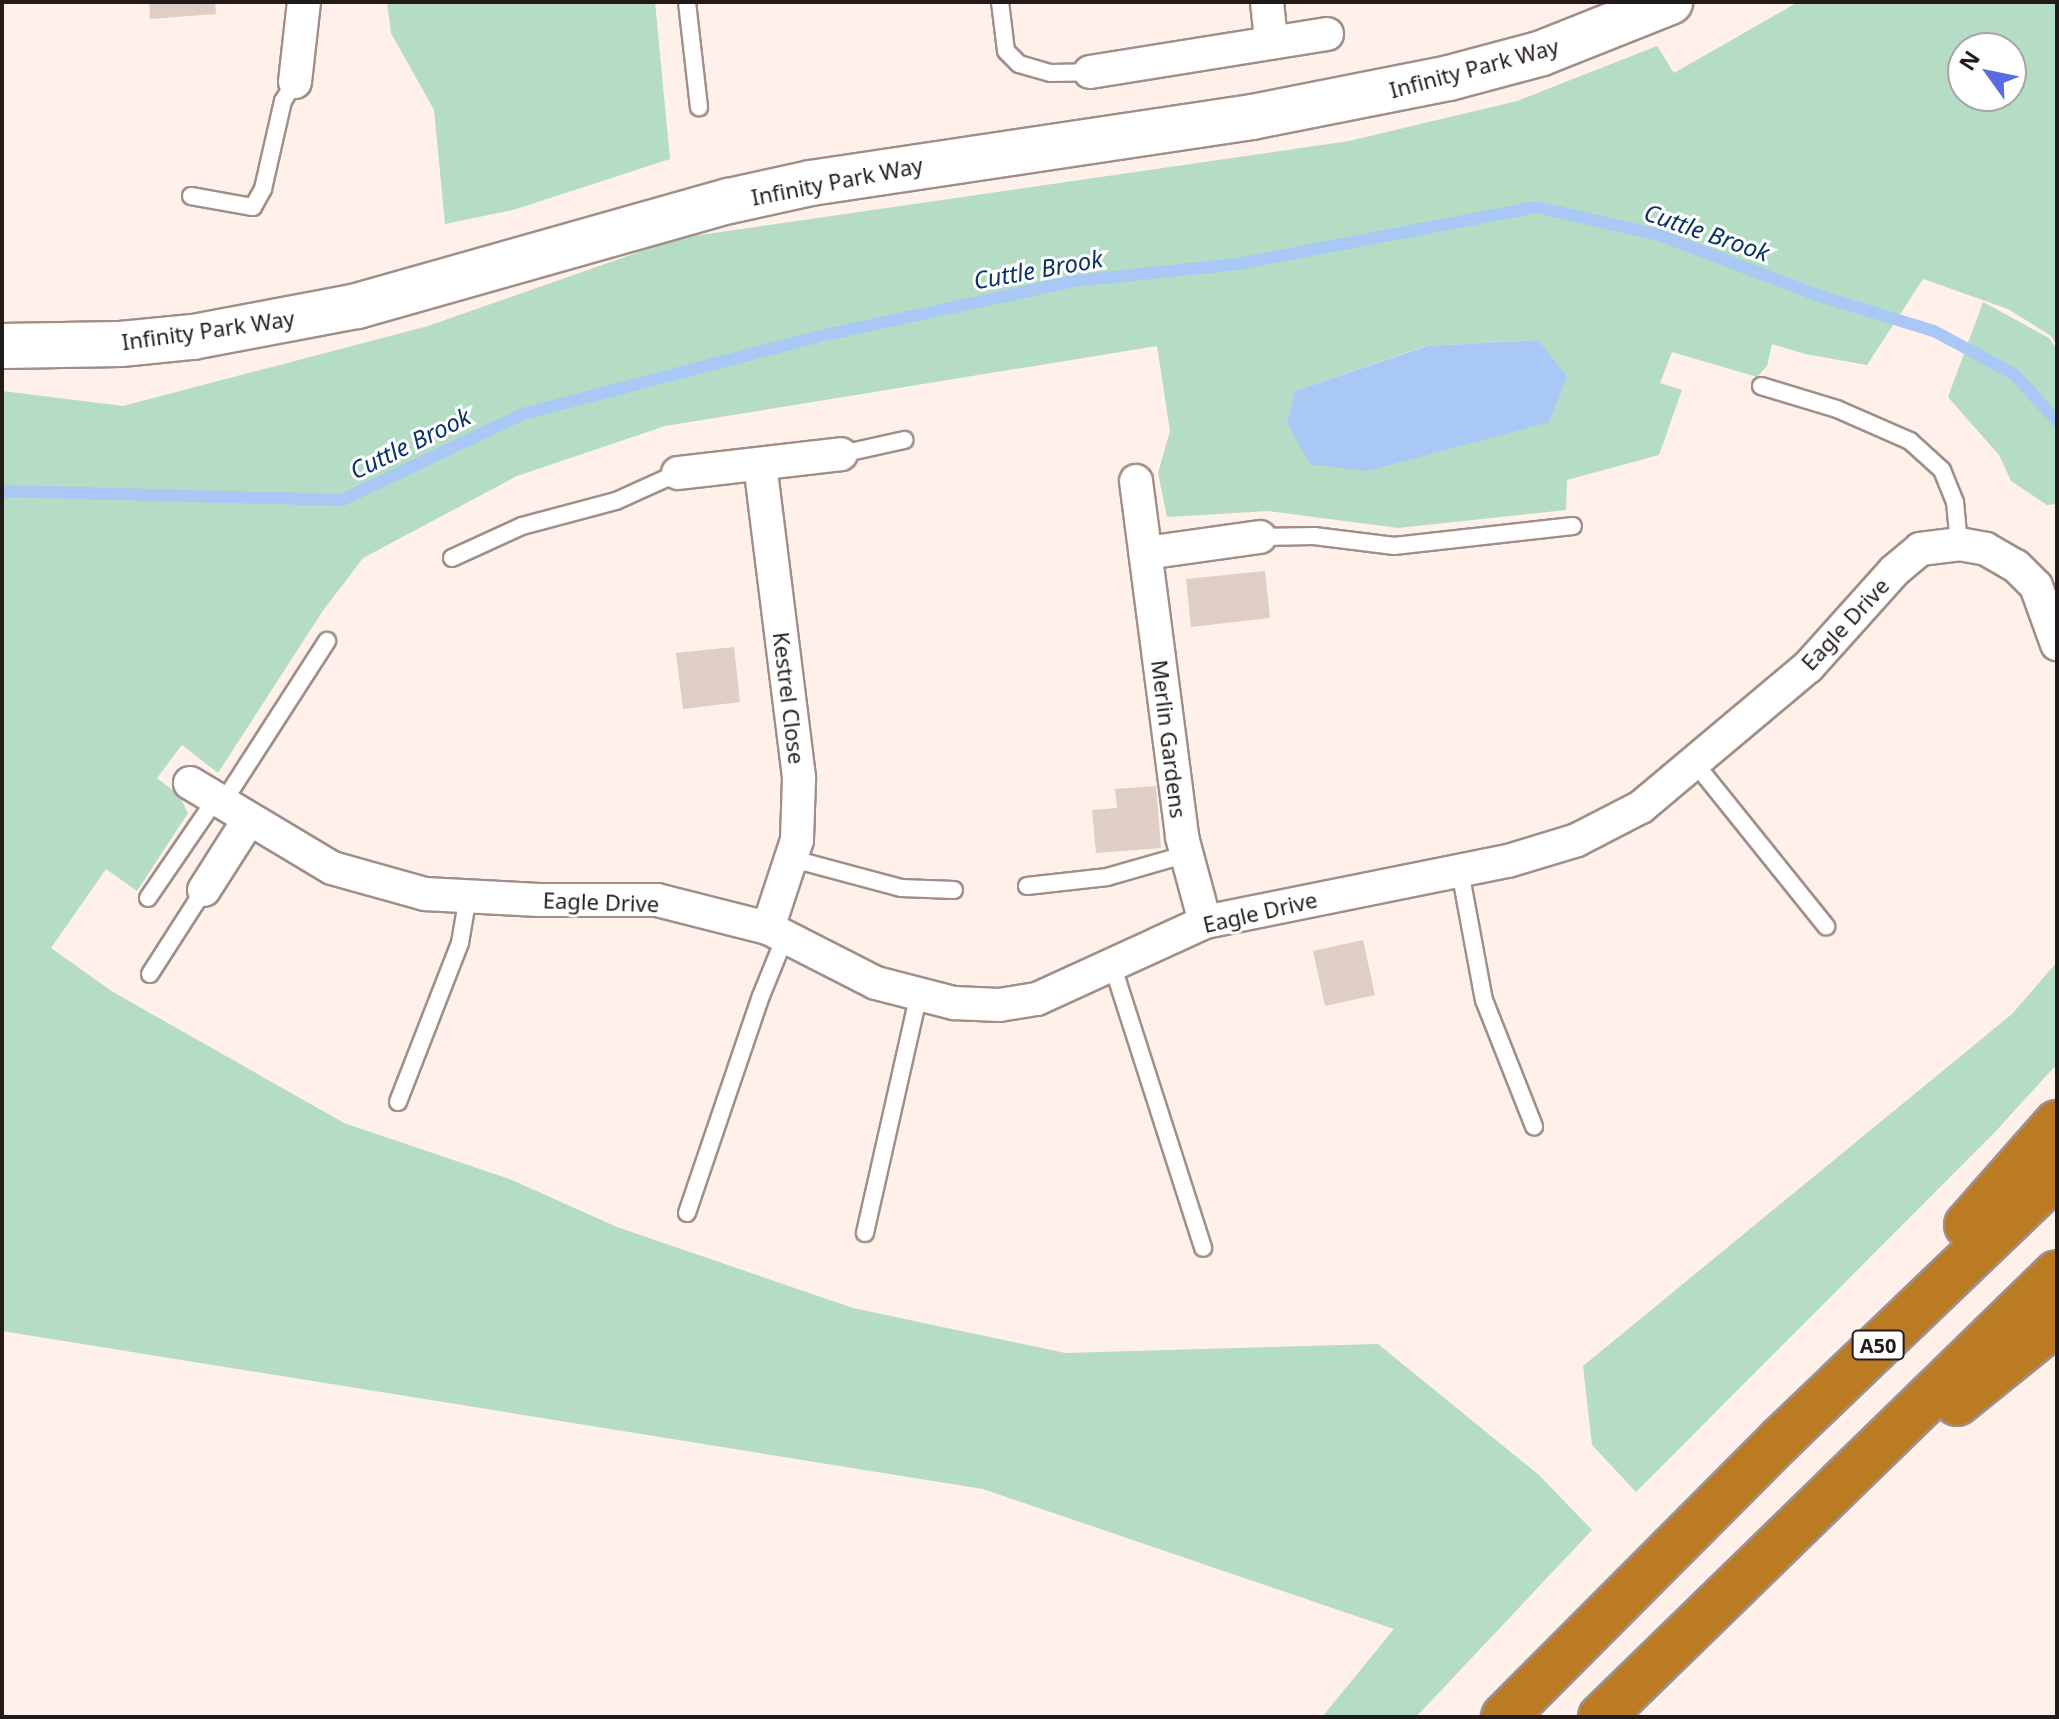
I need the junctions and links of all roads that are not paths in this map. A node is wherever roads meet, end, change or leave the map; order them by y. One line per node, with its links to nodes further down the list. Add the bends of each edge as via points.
1 (310, 2): 9 (street)
2 (687, 2): 10 (lane)
3 (1000, 2): 8 (lane, via 1006,51 1019,64 1051,73)
4 (1267, 2): 7 (street)
5 (1670, 2): 12 (street, Infinity Park Way, via 1542,53 1449,78 1252,117 811,183 729,201 357,306 193,337)
6 (1327, 34): 7 (street)
7 (1271, 41): 8 (street)
8 (1090, 72)
9 (295, 82): 11 (lane, via 283,101 263,189 253,207)
10 (699, 107)
11 (191, 196)
12 (2, 346)
13 (1761, 386): 21 (lane, via 1837,409 1910,441 1942,470 1955,502)
14 (904, 440): 15 (lane)
15 (841, 454): 16 (street)
16 (760, 464): 17 (street); 29 (street, Kestrel Close, via 799,779)
17 (678, 473): 23 (lane, via 616,501 522,526)
18 (1136, 481): 22 (street, Merlin Gardens)
19 (1573, 526): 20 (lane, via 1394,546 1314,536)
20 (1260, 537): 22 (street)
21 (1959, 544): 25 (street, Eagle Drive, via 1986,549 2016,566 2036,586); 26 (street, Eagle Drive, via 1920,549 1808,667)
22 (1146, 553): 28 (street, Merlin Gardens)
23 (452, 558)
24 (327, 641): 27 (lane)
25 (2057, 644)
26 (1694, 762): 30 (street, Eagle Drive, via 1641,807 1577,840); 37 (lane)
27 (219, 802): 32 (street); 34 (street, Eagle Drive, via 332,868 425,894); 35 (lane)
28 (1187, 854): 31 (lane, via 1107,877); 36 (street, Merlin Gardens)
29 (793, 859): 33 (lane, via 901,888); 38 (street, Kestrel Close)
30 (1460, 871): 36 (street, Eagle Drive); 44 (lane, via 1484,1000)
31 (1027, 886)
32 (204, 890): 40 (lane)
33 (954, 890)
34 (468, 896): 38 (street, Eagle Drive, via 657,900); 42 (lane, via 460,943)
35 (148, 898)
36 (1205, 922): 39 (street, Eagle Drive)
37 (1826, 926)
38 (777, 933): 41 (street, Eagle Drive, via 876,983); 46 (lane, via 761,996)
39 (1112, 964): 41 (street, Eagle Drive, via 1037,999 999,1005 954,1003); 48 (lane)
40 (150, 974)
41 (919, 994): 47 (lane)
42 (398, 1102)
43 (2057, 1123): 51 (highway)
44 (1534, 1126)
45 (2057, 1174): 51 (highway, A50)
46 (687, 1213)
47 (865, 1233)
48 (1203, 1248)
49 (2057, 1273): 52 (highway)
50 (2057, 1322): 52 (highway)
51 (1779, 1441): 53 (highway, A50)
52 (1772, 1547): 54 (highway)
53 (1504, 1717)
54 (1601, 1717)

